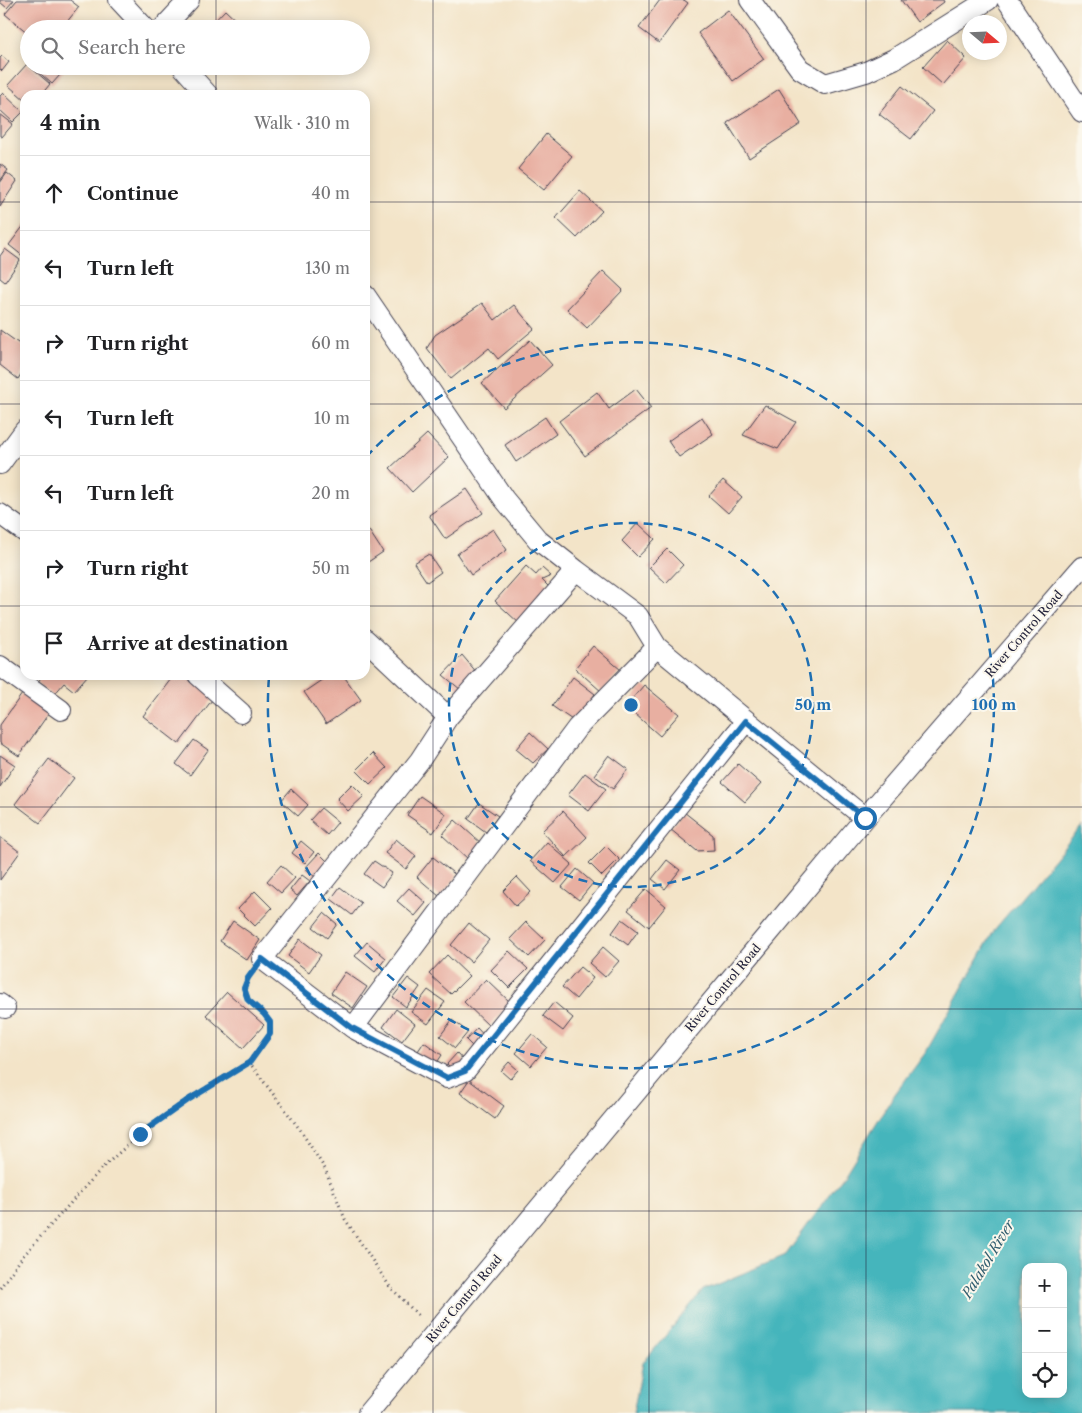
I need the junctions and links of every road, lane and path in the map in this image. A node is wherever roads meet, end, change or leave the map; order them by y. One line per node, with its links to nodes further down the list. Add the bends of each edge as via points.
1 (119, 0): 6 (street)
2 (189, 0): 7 (street)
3 (750, 0): 4 (street, via 800,69 824,84 866,72 894,59)
4 (988, 0)
5 (1007, 0): 10 (street)
6 (138, 20)
7 (170, 20)
8 (190, 75): 9 (street)
9 (204, 90)
10 (1082, 112)
11 (370, 302): 17 (street, via 504,499 538,540)
12 (20, 437): 13 (street)
13 (0, 464)
14 (0, 514): 15 (street)
15 (20, 528)
16 (1082, 566): 26 (street, River Control Road)
17 (576, 570): 19 (street, via 638,616); 24 (street)
18 (370, 644): 24 (street)
19 (657, 647): 25 (street); 28 (street, via 577,728)
20 (0, 666): 22 (street)
21 (204, 680): 23 (street)
22 (61, 710)
23 (241, 713)
24 (448, 717): 27 (street, via 420,760)
25 (746, 721): 26 (street); 28 (street, via 465,1071 447,1078)
26 (865, 818): 31 (street, River Control Road)
27 (262, 959): 28 (street); 29 (path, via 244,988 248,1000 270,1022 270,1034)
28 (352, 1028)
29 (250, 1062): 30 (path, via 140,1134 102,1168 24,1255); 31 (path, via 325,1169 345,1219 390,1287)
30 (0, 1288)
31 (436, 1333): 32 (street, River Control Road)
32 (368, 1413)

